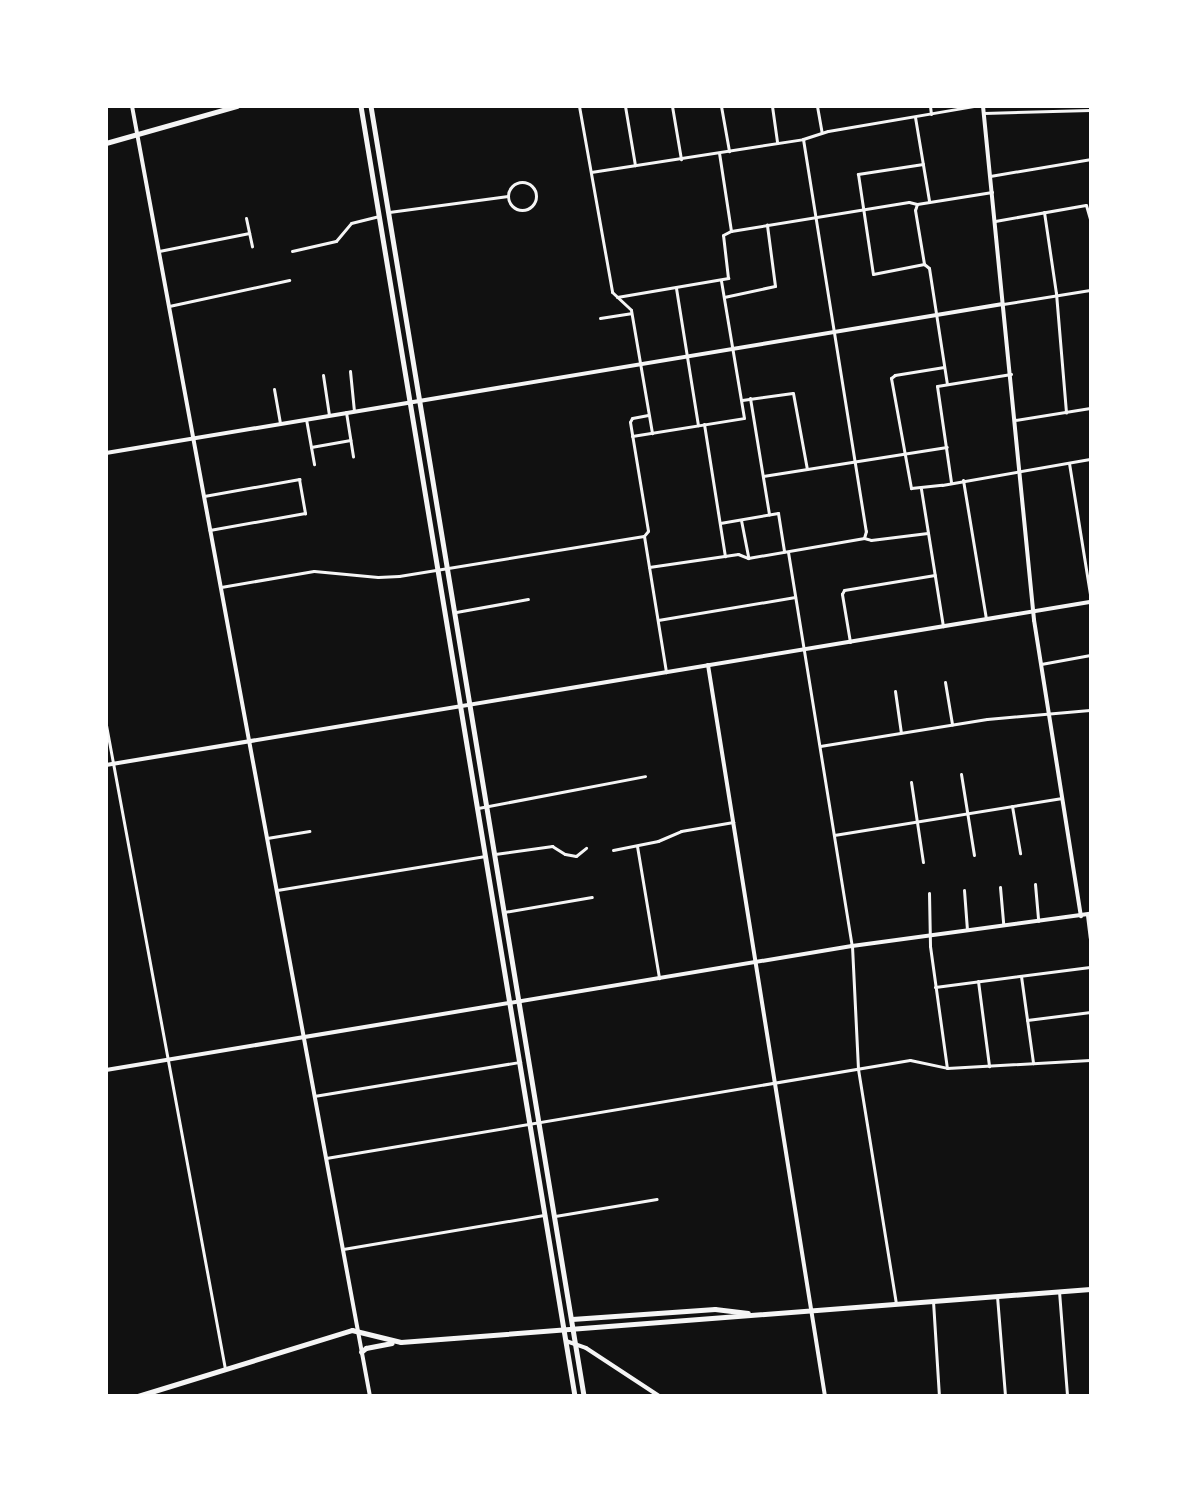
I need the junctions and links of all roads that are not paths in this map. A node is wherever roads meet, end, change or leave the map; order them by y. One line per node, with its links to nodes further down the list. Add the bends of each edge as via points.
1 (132, 106): 20 (street)
2 (237, 106): 20 (main road)
3 (361, 106): 39 (main road)
4 (371, 106): 37 (main road)
5 (579, 106): 30 (street)
6 (625, 106): 29 (street)
7 (672, 106): 26 (street)
8 (721, 106): 24 (street)
9 (772, 106): 23 (street)
10 (818, 106): 19 (street)
11 (930, 106): 17 (street)
12 (975, 106): 17 (street)
13 (983, 106): 16 (street)
14 (1042, 109): 15 (street); 16 (street)
15 (1089, 109)
16 (984, 113): 31 (street)
17 (932, 114): 18 (street)
18 (915, 117): 19 (street); 28 (street)
19 (822, 133): 21 (street)
20 (138, 134): 22 (main road); 48 (street)
21 (803, 139): 23 (street); 40 (street)
22 (106, 143)
23 (777, 143): 24 (street)
24 (729, 151): 25 (street)
25 (719, 153): 26 (street); 45 (street)
26 (681, 159): 29 (street)
27 (1090, 159): 31 (street)
28 (922, 164): 34 (street); 36 (street, via 858,174)
29 (635, 165): 30 (street)
30 (591, 172): 56 (street)
31 (990, 176): 32 (street)
32 (992, 192): 34 (street); 43 (street)
33 (508, 196): 33 (street, via 513,207 523,210 533,206 537,195 532,186 522,182 512,187); 37 (street)
34 (929, 202): 35 (street)
35 (917, 204): 36 (street); 50 (street)
36 (863, 209): 40 (street); 50 (street, via 873,274)
37 (389, 212): 74 (main road)
38 (1044, 212): 42 (street, via 1088,206); 43 (street); 55 (street)
39 (379, 216): 49 (street, via 351,223 336,241); 76 (main road)
40 (815, 217): 44 (street); 63 (street)
41 (246, 218): 46 (street)
42 (1090, 219)
43 (995, 220): 58 (street)
44 (767, 225): 45 (street); 57 (street, via 775,286)
45 (731, 231): 52 (street, via 723,235 729,276)
46 (249, 233): 47 (street); 48 (street)
47 (252, 246)
48 (159, 251): 59 (street)
49 (292, 251)
50 (924, 264): 61 (street, via 929,267)
51 (289, 280): 59 (street)
52 (721, 280): 53 (street); 57 (street)
53 (676, 288): 56 (street); 65 (street)
54 (1090, 290): 55 (street)
55 (1055, 296): 58 (street); 80 (street)
56 (615, 297): 60 (street)
57 (724, 297): 64 (street)
58 (1003, 304): 61 (street); 69 (street)
59 (169, 306): 90 (street)
60 (631, 313): 62 (street); 66 (street)
61 (936, 315): 63 (street); 67 (street)
62 (600, 318)
63 (834, 332): 64 (street); 98 (street)
64 (733, 349): 65 (street); 75 (street)
65 (687, 356): 66 (street); 87 (street)
66 (640, 364): 74 (street); 82 (street)
67 (944, 367): 71 (street); 95 (street, via 892,377)
68 (350, 371): 78 (street)
69 (1011, 374): 71 (street); 84 (street)
70 (324, 375): 81 (street)
71 (947, 384): 93 (street, via 937,386)
72 (274, 389): 85 (street)
73 (750, 398): 75 (street); 101 (street, via 794,394); 103 (street)
74 (420, 400): 76 (street); 119 (main road)
75 (741, 400): 86 (street, via 744,418)
76 (410, 402): 78 (street); 120 (main road)
77 (1090, 408): 80 (street)
78 (354, 411): 79 (street)
79 (346, 412): 81 (street); 91 (street)
80 (1066, 413): 84 (street)
81 (330, 415): 83 (street)
82 (648, 415): 88 (street); 89 (street, via 630,419)
83 (306, 419): 85 (street); 92 (street)
84 (1015, 420): 102 (street)
85 (280, 423): 90 (street)
86 (704, 424): 87 (street); 110 (street)
87 (698, 425): 88 (street)
88 (651, 433): 89 (street)
89 (632, 436): 113 (street, via 648,531)
90 (194, 438): 94 (street); 107 (street)
91 (350, 440): 92 (street); 96 (street)
92 (311, 447): 100 (street)
93 (947, 447): 95 (street); 105 (street)
94 (106, 453)
95 (904, 454): 98 (street); 106 (street, via 911,488)
96 (353, 456)
97 (1090, 459): 99 (street)
98 (855, 461): 101 (street); 114 (street)
99 (1069, 462): 102 (street); 123 (street)
100 (314, 464)
101 (807, 469): 103 (street)
102 (1021, 470): 104 (street); 127 (street)
103 (763, 476): 108 (street)
104 (963, 480): 105 (street); 129 (street)
105 (951, 482): 106 (street)
106 (921, 488): 112 (street)
107 (204, 496): 111 (street); 111 (street, via 299,479 305,513)
108 (769, 514): 109 (street); 115 (street, via 778,513)
109 (741, 519): 110 (street); 117 (street)
110 (720, 523): 116 (street)
111 (210, 530): 122 (street)
112 (928, 532): 114 (street); 121 (street)
113 (644, 536): 118 (street); 119 (street)
114 (864, 538): 115 (street)
115 (786, 552): 117 (street); 124 (street)
116 (725, 556): 117 (street, via 741,554); 118 (street)
117 (748, 558)
118 (649, 567): 130 (street)
119 (447, 568): 120 (street); 128 (main road)
120 (438, 569): 122 (street, via 378,577 314,571); 141 (main road)
121 (935, 575): 131 (street); 132 (street, via 844,590)
122 (221, 587): 147 (street)
123 (1090, 594)
124 (795, 597): 130 (street); 133 (street)
125 (528, 599): 128 (street)
126 (1090, 602): 127 (street)
127 (1034, 611): 129 (street); 135 (street)
128 (454, 612): 140 (main road)
129 (986, 619): 131 (street)
130 (658, 620): 137 (street)
131 (943, 626): 132 (street)
132 (850, 642): 133 (street)
133 (804, 649): 136 (street); 148 (street)
134 (1090, 655): 135 (street)
135 (1041, 664): 143 (street)
136 (708, 665): 137 (street); 160 (street)
137 (666, 672): 140 (street)
138 (945, 682): 144 (street)
139 (895, 691): 146 (street)
140 (469, 705): 141 (street); 155 (main road)
141 (461, 706): 147 (street); 157 (main road)
142 (1090, 710): 143 (street)
143 (1048, 712): 144 (street); 154 (street)
144 (952, 724): 146 (street)
145 (106, 725): 149 (street)
146 (901, 733): 148 (street)
147 (249, 741): 149 (street); 163 (street)
148 (820, 746): 162 (street)
149 (114, 764): 150 (street); 198 (street)
150 (106, 765)
151 (961, 774): 158 (street)
152 (645, 776): 155 (street)
153 (910, 782): 159 (street)
154 (1062, 798): 156 (street); 180 (street)
155 (486, 804): 157 (street); 168 (main road)
156 (1012, 806): 158 (street); 167 (street)
157 (478, 808): 170 (main road)
158 (967, 813): 159 (street); 169 (street)
159 (916, 821): 162 (street); 171 (street)
160 (733, 822): 164 (street, via 681,831); 187 (street)
161 (309, 831): 163 (street)
162 (834, 835): 186 (street)
163 (267, 838): 174 (street)
164 (637, 846): 166 (street); 190 (street)
165 (586, 848): 168 (street, via 576,855 552,846)
166 (613, 850)
167 (1020, 854)
168 (494, 855): 178 (main road)
169 (974, 855)
170 (486, 856): 174 (street); 194 (main road)
171 (922, 862)
172 (1035, 884): 181 (street)
173 (1000, 887): 182 (street)
174 (277, 890): 197 (street)
175 (964, 890): 183 (street)
176 (928, 893): 184 (street)
177 (592, 897): 178 (street)
178 (504, 912): 193 (main road)
179 (1089, 915): 180 (street); 185 (street)
180 (1081, 916): 181 (street)
181 (1038, 921): 182 (street)
182 (1003, 926): 183 (street)
183 (967, 930): 184 (street)
184 (930, 935): 186 (street); 192 (street)
185 (1090, 938)
186 (852, 946): 187 (street); 204 (street)
187 (755, 962): 190 (street); 206 (street)
188 (1090, 967): 189 (street)
189 (1021, 976): 191 (street); 196 (street)
190 (659, 978): 193 (street)
191 (978, 981): 192 (street); 202 (street)
192 (935, 987): 203 (street)
193 (519, 1002): 194 (street); 208 (main road)
194 (510, 1003): 197 (street); 200 (main road)
195 (1090, 1012): 196 (street)
196 (1027, 1020): 201 (street)
197 (304, 1037): 198 (street); 207 (street)
198 (168, 1059): 205 (street); 232 (street)
199 (1090, 1060): 201 (street)
200 (520, 1062): 207 (street); 209 (main road)
201 (1033, 1064): 202 (street)
202 (989, 1066): 203 (street)
203 (947, 1068): 204 (street, via 914,1060)
204 (858, 1069): 206 (street); 219 (street)
205 (106, 1070)
206 (774, 1083): 208 (street); 220 (street)
207 (314, 1096): 210 (street)
208 (539, 1123): 209 (street); 213 (main road)
209 (530, 1124): 210 (street); 212 (main road)
210 (326, 1158): 214 (street)
211 (657, 1199): 213 (street)
212 (545, 1215): 214 (street); 227 (main road)
213 (554, 1216): 223 (main road)
214 (342, 1249): 226 (street)
215 (1090, 1289): 216 (main road)
216 (1059, 1291): 217 (main road); 241 (street)
217 (996, 1296): 218 (main road); 240 (street)
218 (933, 1301): 219 (main road); 239 (street)
219 (896, 1304): 220 (main road)
220 (810, 1311): 222 (main road); 238 (street)
221 (637, 1314): 222 (main road, via 720,1309); 223 (main road); 224 (main road)
222 (757, 1314): 224 (main road)
223 (572, 1319): 225 (main road)
224 (638, 1324): 225 (main road)
225 (573, 1329): 227 (main road); 230 (main road)
226 (357, 1330): 229 (main road); 231 (street); 232 (main road)
227 (564, 1330): 228 (main road); 229 (main road)
228 (566, 1341): 230 (street); 235 (main road)
229 (396, 1342): 231 (main road)
230 (576, 1343): 236 (main road); 237 (street)
231 (361, 1352): 234 (street)
232 (225, 1369): 233 (main road)
233 (138, 1395)
234 (370, 1395)
235 (575, 1395)
236 (584, 1395)
237 (659, 1395)
238 (825, 1395)
239 (939, 1395)
240 (1005, 1395)
241 (1067, 1395)

